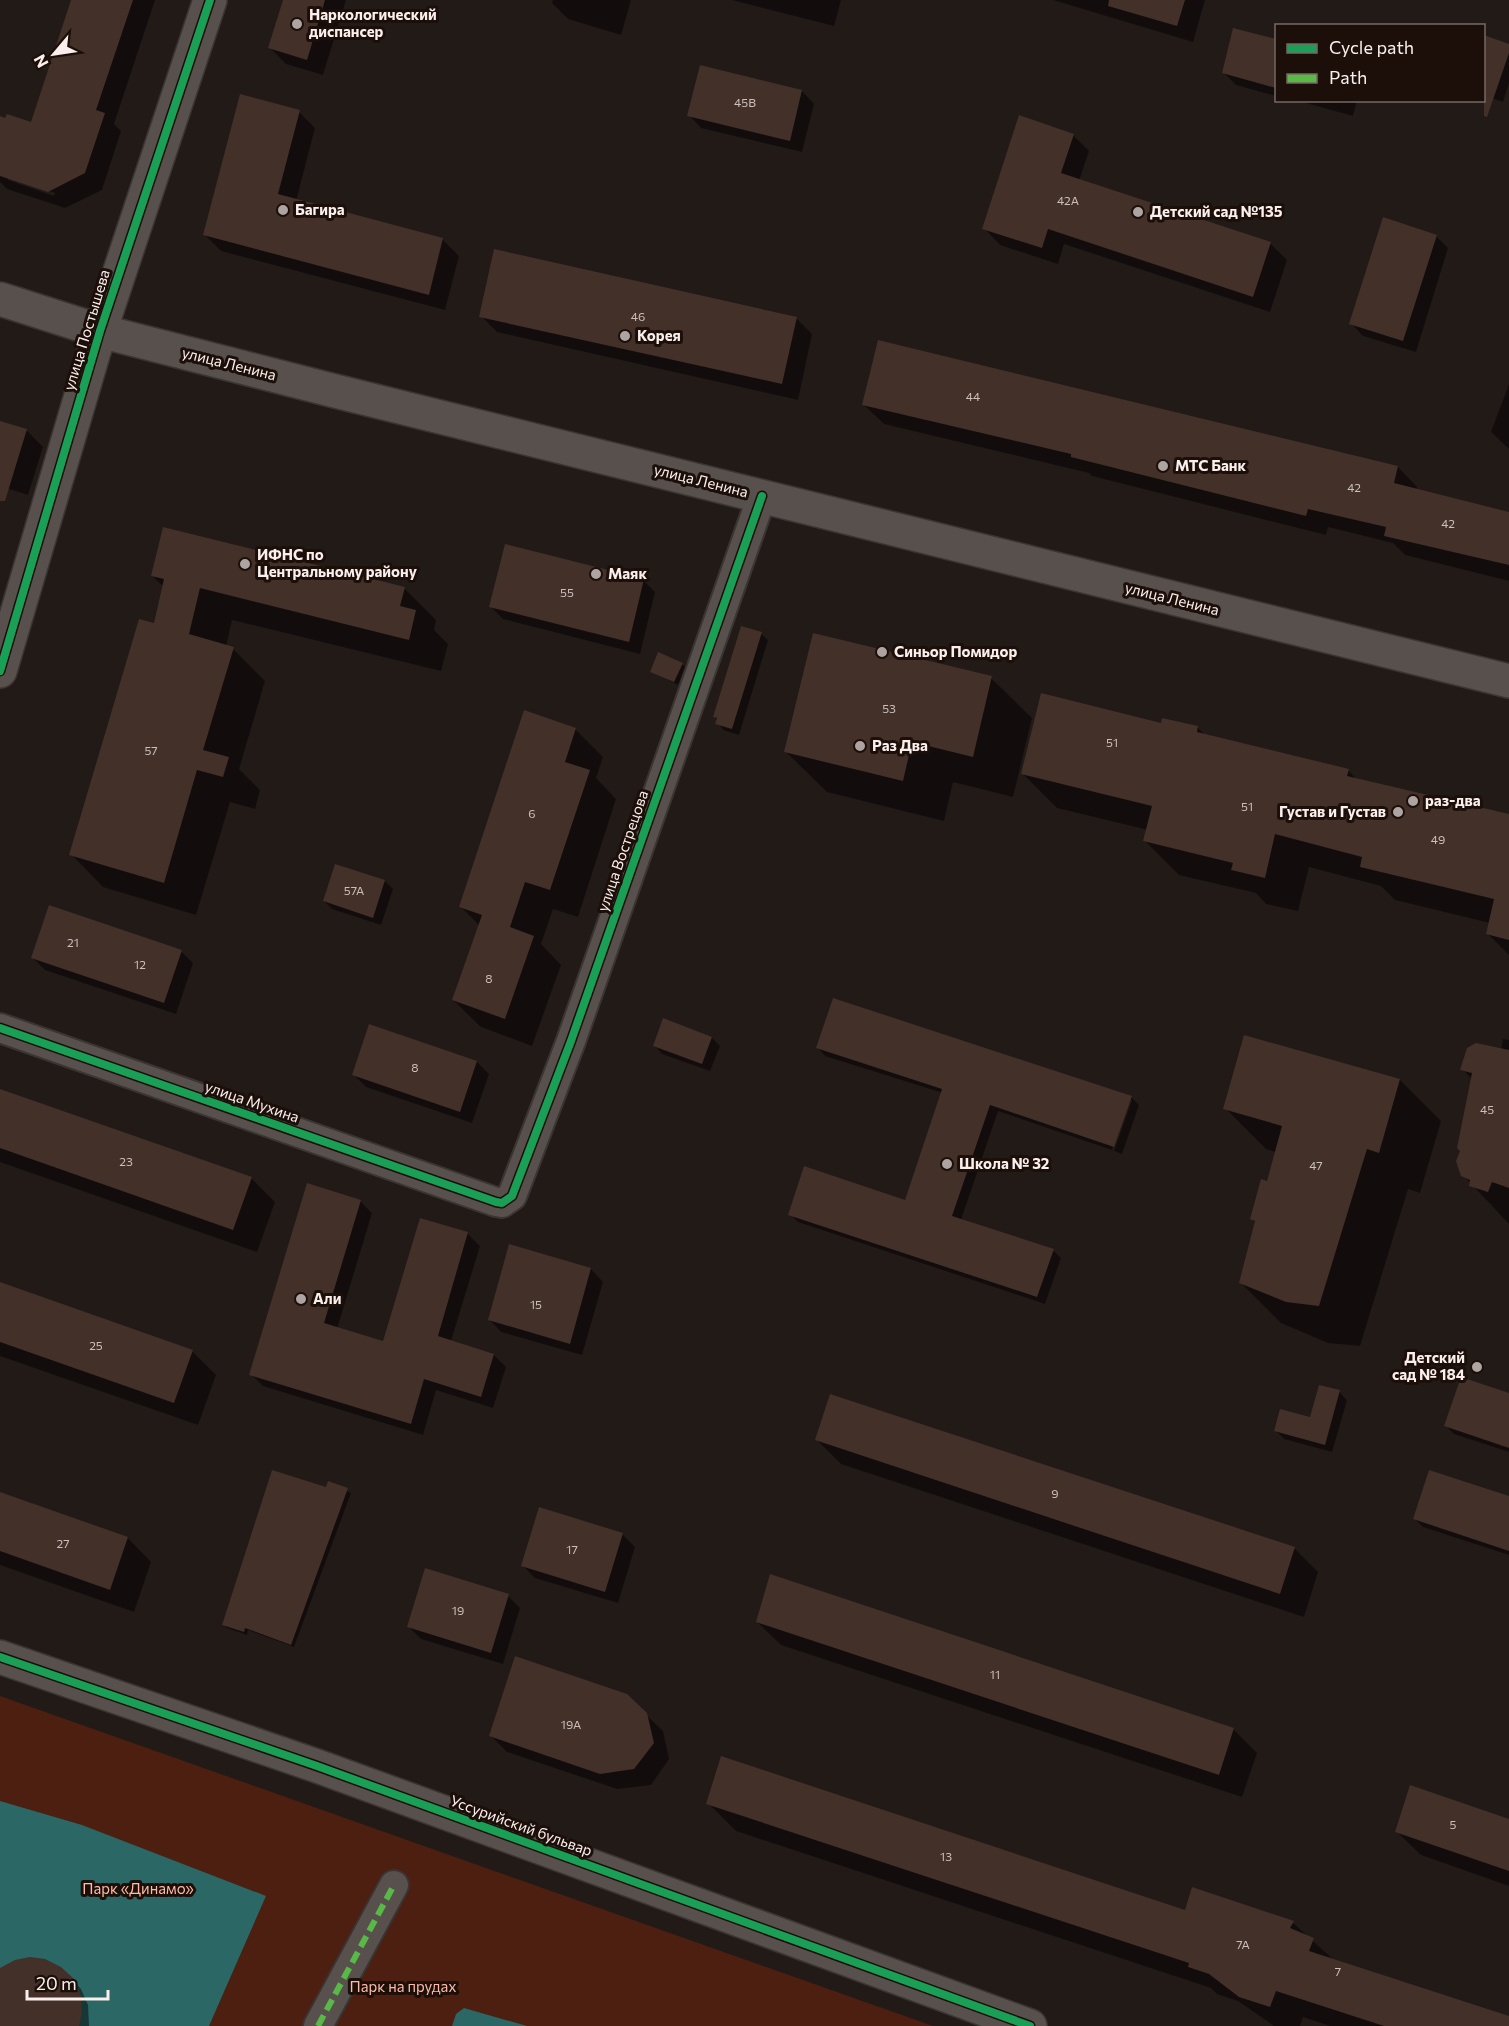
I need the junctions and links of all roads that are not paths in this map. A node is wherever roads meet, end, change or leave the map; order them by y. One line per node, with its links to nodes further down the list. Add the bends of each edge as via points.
1 (210, 0): 3 (street, улица Постышева)
2 (0, 299): 3 (street, улица Ленина)
3 (100, 331): 4 (street, улица Ленина); 5 (street, улица Постышева)
4 (762, 496): 6 (street, улица Ленина); 8 (street, улица Вострецова, via 521,1174 512,1196 502,1203)
5 (0, 671)
6 (1509, 681)
7 (0, 1028): 8 (street, улица Мухина)
8 (496, 1202)
9 (0, 1657): 12 (street, Уссурийский бульвар, via 317,1766)
10 (394, 1885): 11 (street)
11 (318, 2026)
12 (1030, 2026)

